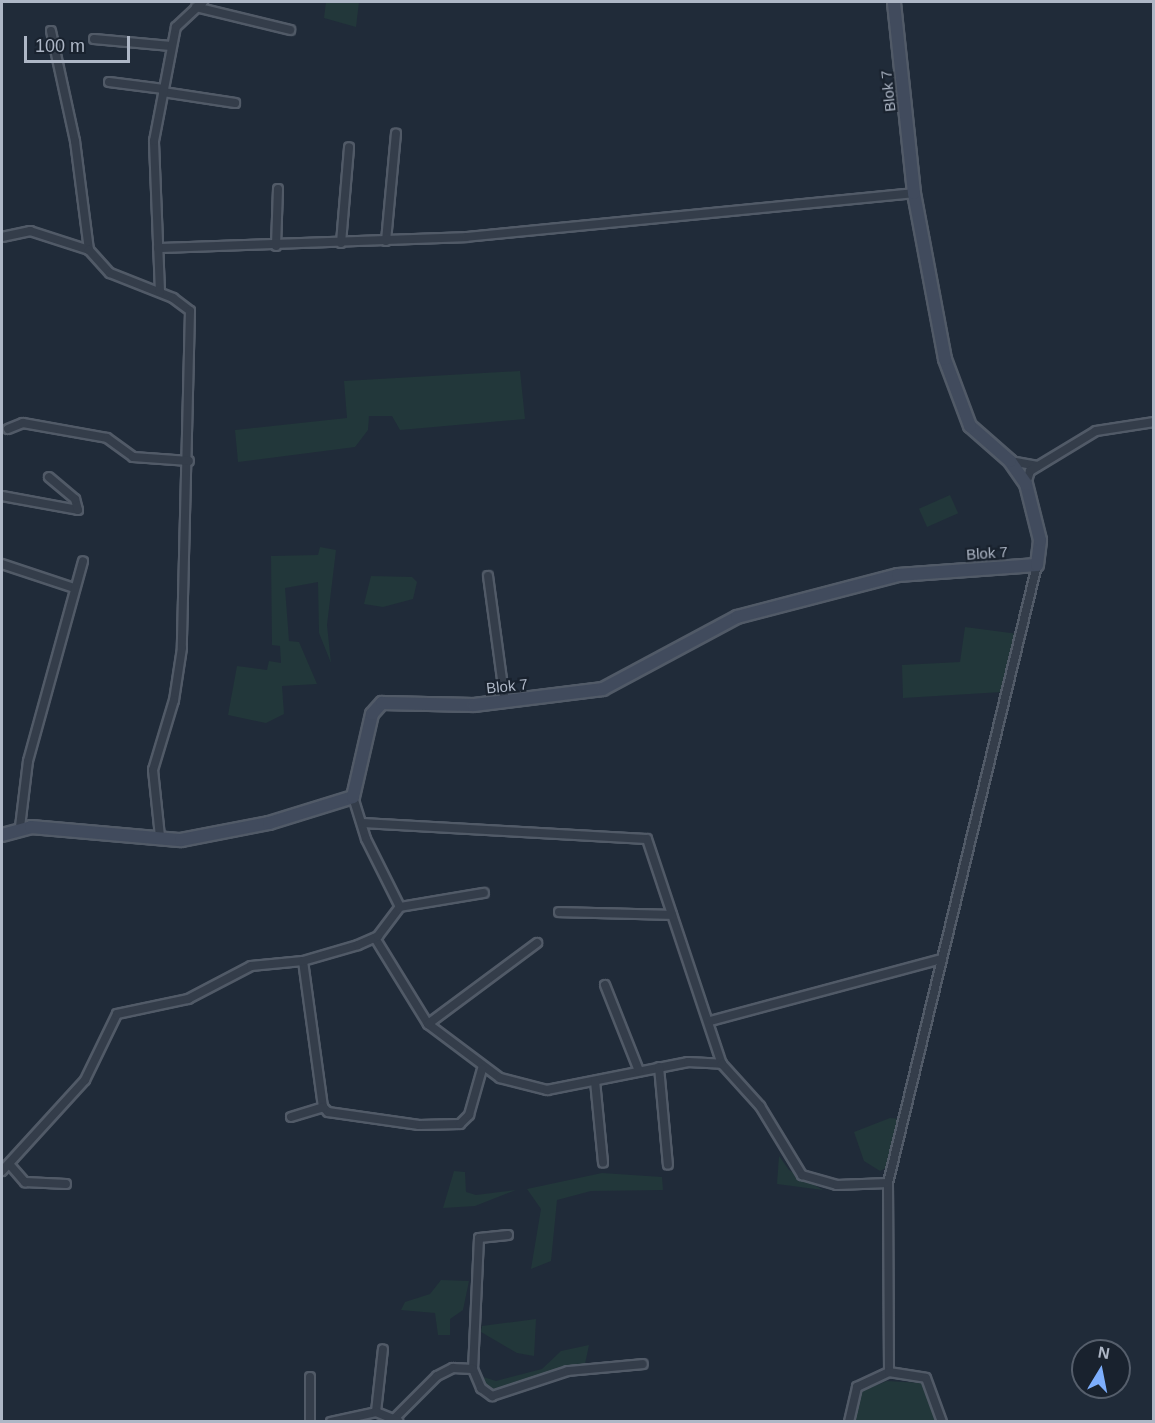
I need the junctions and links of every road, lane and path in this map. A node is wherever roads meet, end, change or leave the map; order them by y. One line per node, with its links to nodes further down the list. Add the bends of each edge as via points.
1 (894, 2): 13 (street, Blok 7)
2 (199, 4): 3 (street); 6 (street, via 179,21)
3 (290, 30)
4 (51, 31): 19 (street, via 75,141)
5 (94, 39): 6 (street)
6 (171, 46): 8 (street)
7 (109, 82): 8 (street)
8 (164, 91): 9 (street); 18 (street, via 153,149)
9 (235, 102)
10 (396, 133): 15 (street)
11 (349, 147): 16 (street)
12 (278, 189): 17 (street)
13 (914, 193): 15 (street); 24 (street, Blok 7, via 957,402 970,426)
14 (2, 237): 19 (street, via 30,231)
15 (387, 241): 16 (street)
16 (340, 243): 17 (street)
17 (276, 246): 18 (street)
18 (158, 248): 20 (street)
19 (89, 250): 20 (street, via 110,273)
20 (160, 292): 23 (street, via 190,311)
21 (1154, 422): 25 (street, via 1096,431)
22 (8, 429): 23 (street, via 17,423 107,438 133,457)
23 (189, 461): 39 (street, via 182,648 174,700 153,770)
24 (1010, 461): 25 (street); 27 (street, Blok 7)
25 (1038, 465): 27 (street)
26 (49, 477): 28 (street, via 75,498 78,510)
27 (1026, 484): 31 (street, Blok 7, via 1040,540)
28 (2, 496)
29 (83, 561): 33 (street)
30 (2, 564): 33 (street)
31 (1037, 565): 34 (street, Blok 7, via 898,575 737,617 603,689); 46 (street)
32 (488, 576): 34 (street)
33 (74, 588): 37 (street, via 28,760)
34 (505, 701): 35 (street, Blok 7, via 389,700 372,714)
35 (353, 797): 36 (street); 39 (street, via 196,839)
36 (362, 823): 41 (street); 43 (street, via 642,837)
37 (20, 827): 38 (street); 39 (street)
38 (2, 835)
39 (160, 837)
40 (484, 893): 41 (street)
41 (400, 908): 44 (street)
42 (559, 912): 43 (street)
43 (672, 915): 49 (street)
44 (375, 938): 47 (street); 50 (street)
45 (537, 943): 50 (street)
46 (942, 959): 49 (street); 62 (street)
47 (303, 961): 56 (street); 60 (street, via 251,966 188,999 117,1014 85,1080)
48 (605, 985): 54 (street)
49 (710, 1020): 51 (street)
50 (428, 1024): 53 (street)
51 (722, 1064): 52 (street, via 688,1062); 62 (street, via 760,1106 802,1175 837,1185)
52 (659, 1067): 54 (street); 59 (street)
53 (482, 1069): 55 (street, via 547,1090); 56 (street, via 469,1116 460,1124 418,1125 335,1115)
54 (639, 1071): 55 (street)
55 (595, 1081): 58 (street)
56 (323, 1107): 57 (street)
57 (291, 1117)
58 (603, 1163)
59 (668, 1164)
60 (10, 1165): 61 (street); 63 (street, via 25,1182)
61 (2, 1171)
62 (888, 1183): 68 (street)
63 (66, 1184)
64 (508, 1235): 67 (street, via 479,1238)
65 (383, 1349): 70 (street)
66 (643, 1364): 67 (street, via 568,1371 492,1396 481,1388)
67 (473, 1369): 71 (street, via 453,1368 437,1376)
68 (889, 1372): 74 (street, via 857,1387); 75 (street, via 926,1378)
69 (310, 1377): 72 (street)
70 (376, 1412): 71 (street); 73 (street)
71 (397, 1420)
72 (310, 1422)
73 (331, 1422)
74 (849, 1422)
75 (942, 1422)

